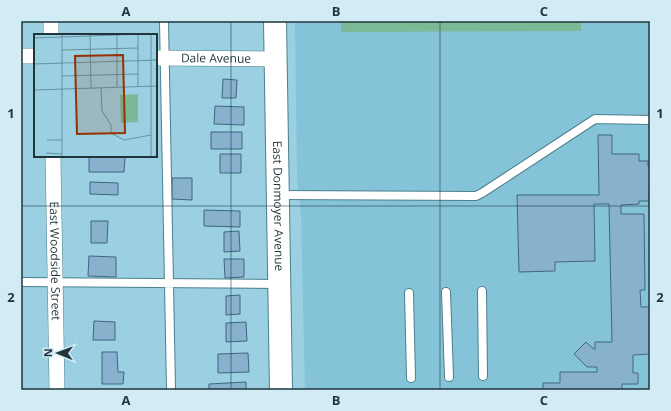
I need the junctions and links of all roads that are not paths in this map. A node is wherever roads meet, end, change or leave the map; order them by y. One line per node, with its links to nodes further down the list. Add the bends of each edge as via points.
1 (51, 21): 4 (street)
2 (164, 21): 7 (lane)
3 (275, 21): 8 (street, East Donmoyer Avenue)
4 (51, 34)
5 (21, 56): 6 (street)
6 (34, 56)
7 (160, 58): 8 (street, Dale Avenue); 14 (lane)
8 (276, 59): 11 (street, East Donmoyer Avenue)
9 (650, 120): 11 (lane, via 595,119 476,196)
10 (54, 157): 13 (street, East Woodside Street)
11 (279, 195): 15 (street, East Donmoyer Avenue)
12 (21, 282): 13 (lane)
13 (56, 282): 14 (lane); 22 (street, East Woodside Street)
14 (170, 283): 15 (lane); 23 (lane)
15 (280, 284): 24 (street, East Donmoyer Avenue)
16 (482, 291): 19 (lane)
17 (446, 292): 20 (lane)
18 (409, 293): 21 (lane)
19 (483, 376)
20 (449, 377)
21 (411, 378)
22 (57, 390)
23 (171, 390)
24 (281, 390)

